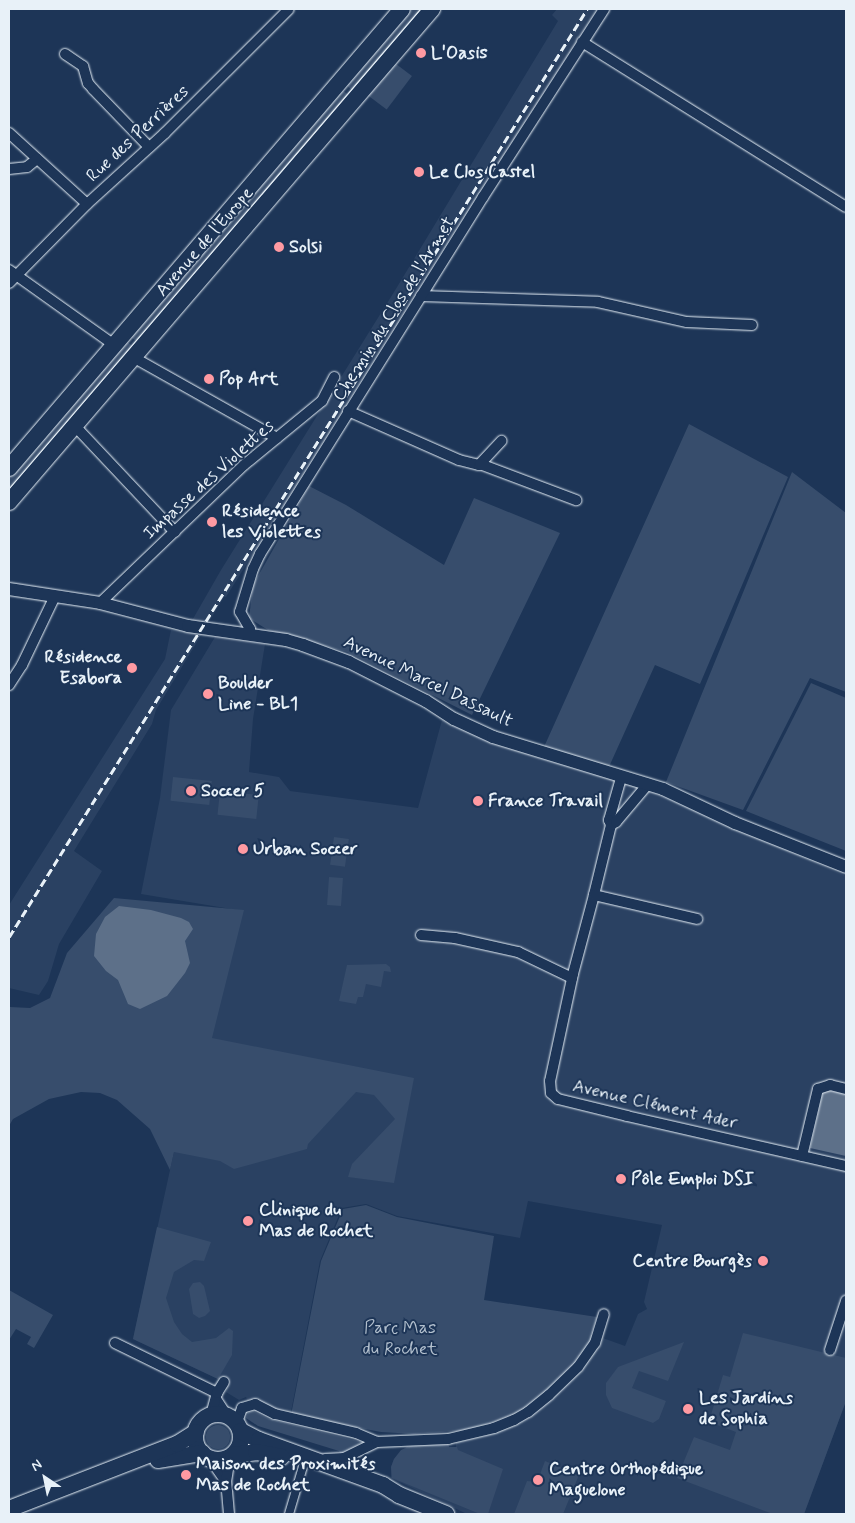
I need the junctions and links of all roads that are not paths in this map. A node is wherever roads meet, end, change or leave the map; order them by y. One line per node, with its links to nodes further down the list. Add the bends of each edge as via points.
1 (289, 9): 8 (street, Rue des Perrières)
2 (402, 9): 16 (main road, Avenue de l'Europe)
3 (432, 9): 17 (main road, Avenue de l'Europe)
4 (604, 9): 5 (street, Chemin du Clos de l'Armet)
5 (582, 42): 12 (street); 14 (street, Chemin du Clos de l'Armet)
6 (65, 54): 8 (street, via 83,66 88,83)
7 (9, 132): 9 (street)
8 (149, 147): 11 (street, Rue des Perrières)
9 (37, 159): 10 (street, via 27,167); 11 (street)
10 (9, 169)
11 (86, 204): 13 (street, Rue des Perrières)
12 (846, 207)
13 (11, 276): 16 (street)
14 (424, 296): 15 (street, via 598,302 687,322); 19 (street, Chemin du Clos de l'Armet)
15 (752, 325)
16 (114, 345): 24 (main road, Avenue de l'Europe)
17 (133, 357): 20 (main road, Avenue de l'Europe); 21 (street)
18 (334, 377): 21 (street, Impasse des Violettes, via 322,402)
19 (351, 412): 23 (street, via 459,460); 31 (street, Chemin du Clos de l'Armet, via 253,569 240,612)
20 (74, 426): 26 (main road, Avenue de l'Europe); 27 (street)
21 (277, 438): 27 (street, Impasse des Violettes)
22 (500, 441): 23 (street)
23 (480, 464): 25 (street)
24 (9, 468)
25 (576, 500)
26 (9, 502)
27 (174, 532): 30 (street, Impasse des Violettes)
28 (9, 589): 29 (street, Avenue Marcel Dassault)
29 (55, 596): 30 (street, Avenue Marcel Dassault); 32 (street)
30 (100, 603): 31 (street, Avenue Marcel Dassault, via 182,625)
31 (250, 634): 33 (street, Avenue Marcel Dassault, via 286,640 328,653 493,736)
32 (9, 686)
33 (620, 778): 34 (street, Avenue Marcel Dassault); 35 (street, Avenue Clément Ader, via 609,820)
34 (648, 784): 35 (street); 36 (street, Avenue Marcel Dassault)
35 (611, 825): 37 (street, Avenue Clément Ader)
36 (846, 867)
37 (594, 895): 38 (street); 40 (street, Avenue Clément Ader)
38 (697, 920)
39 (421, 935): 40 (street, via 455,938 518,952)
40 (572, 978): 42 (street, Avenue Clément Ader, via 550,1081 551,1093 558,1099)
41 (846, 1089): 42 (street, via 830,1085 818,1090)
42 (802, 1156): 43 (street, Avenue Clément Ader)
43 (846, 1166)
44 (846, 1301): 47 (street)
45 (604, 1314): 52 (street, via 587,1356 569,1377 528,1412 494,1428 462,1436)
46 (115, 1342): 49 (street)
47 (830, 1350)
48 (224, 1382): 49 (street)
49 (216, 1396): 50 (street); 50 (street)
50 (229, 1421): 51 (main road, via 201,1421); 52 (street, via 242,1408 254,1404 275,1414 356,1433); 54 (main road, via 241,1444); 55 (main road, via 259,1440)
51 (196, 1432): 53 (main road, via 196,1443); 57 (main road, via 178,1444)
52 (377, 1442): 55 (street, via 344,1458)
53 (206, 1456): 54 (main road, via 224,1460); 56 (street); 58 (main road, via 181,1455 134,1466)
54 (232, 1456): 55 (main road, via 264,1452); 56 (street)
55 (308, 1461): 60 (street); 61 (main road, via 379,1491 400,1495)
56 (226, 1482): 59 (street)
57 (9, 1509)
58 (13, 1514)
59 (229, 1514)
60 (289, 1514)
61 (446, 1514)

